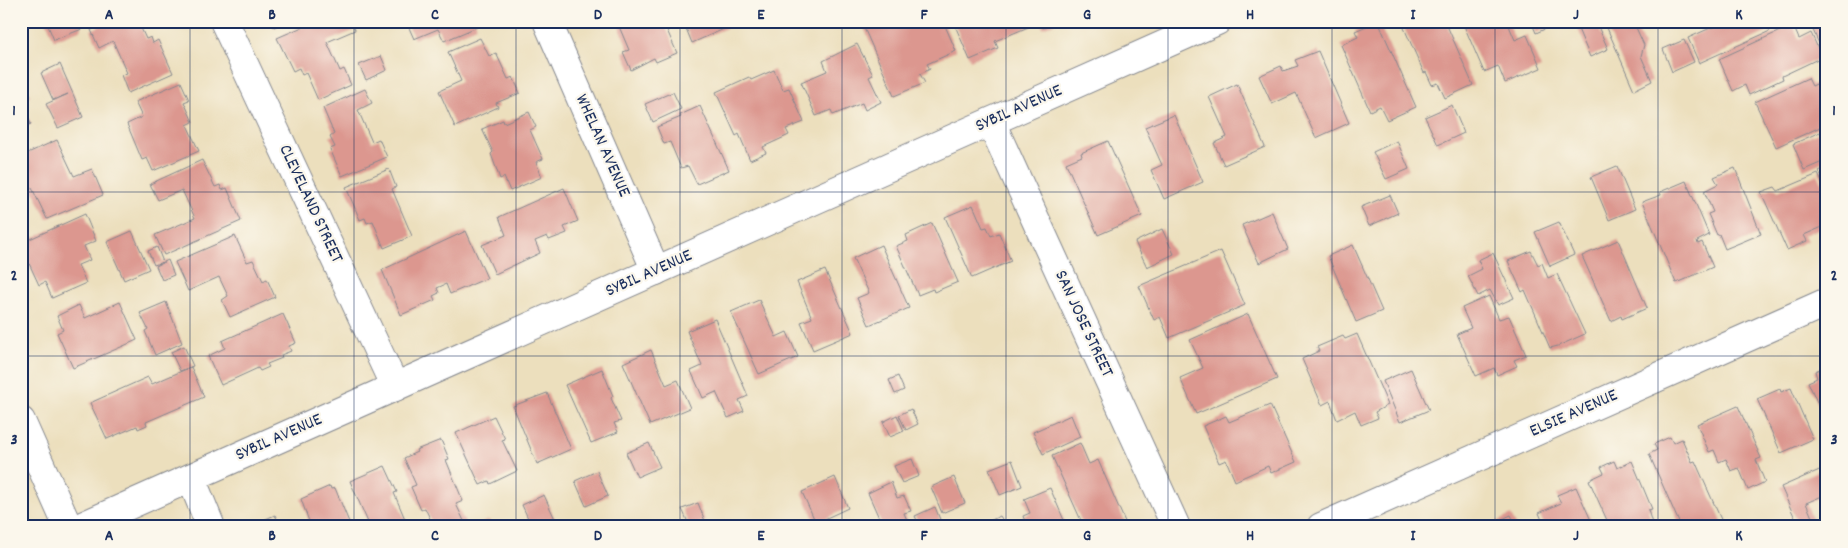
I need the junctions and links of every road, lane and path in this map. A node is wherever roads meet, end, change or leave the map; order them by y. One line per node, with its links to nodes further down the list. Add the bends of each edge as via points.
1 (224, 21): 7 (street, CLEVELAND STREET)
2 (547, 21): 5 (street, WHELAN AVENUE)
3 (1217, 21): 4 (street, SYBIL AVENUE)
4 (991, 122): 5 (street, SYBIL AVENUE); 13 (street, SAN JOSE STREET)
5 (656, 271): 7 (street, SYBIL AVENUE)
6 (1827, 302): 14 (street, ELSIE AVENUE)
7 (395, 387): 9 (street, SYBIL AVENUE)
8 (21, 421): 10 (street)
9 (191, 478): 11 (street, SYBIL AVENUE); 12 (street)
10 (68, 527)
11 (80, 527)
12 (211, 527)
13 (1176, 527)
14 (1321, 527)

